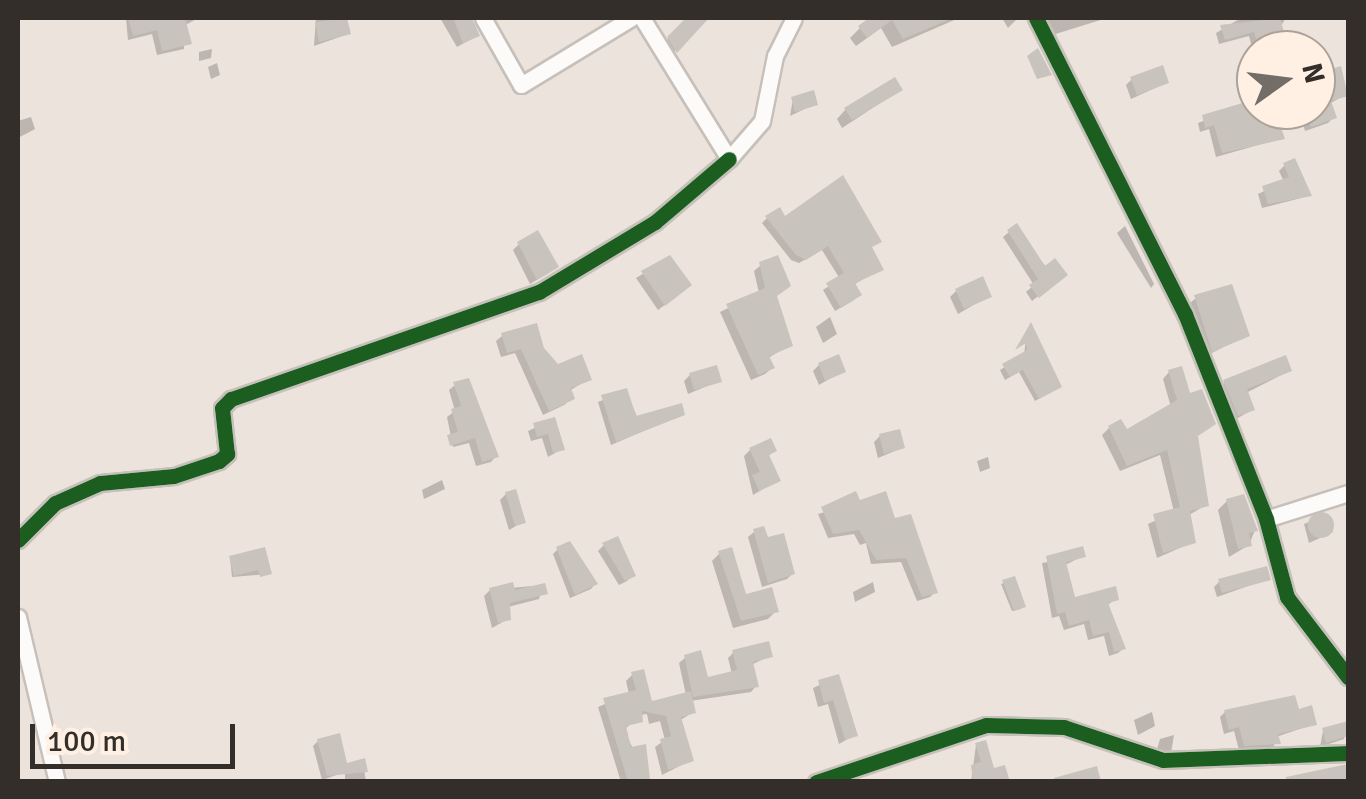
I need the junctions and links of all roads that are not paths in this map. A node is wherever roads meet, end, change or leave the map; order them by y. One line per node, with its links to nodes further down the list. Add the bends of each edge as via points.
1 (483, 18): 2 (street, via 521,85)
2 (631, 18)
3 (642, 18): 6 (street)
4 (794, 18): 6 (street, via 775,56 762,121)
5 (1036, 18): 8 (street, via 1179,299)
6 (729, 159): 9 (street, via 655,222 539,292 227,400 227,454 219,461 174,476 100,483 55,504)
7 (1348, 492): 8 (street)
8 (1266, 519): 11 (street, via 1287,598)
9 (18, 540)
10 (18, 617): 13 (street)
11 (1348, 677)
12 (1348, 753): 14 (street, via 1164,760 1064,727 986,725)
13 (57, 782)
14 (816, 782)

